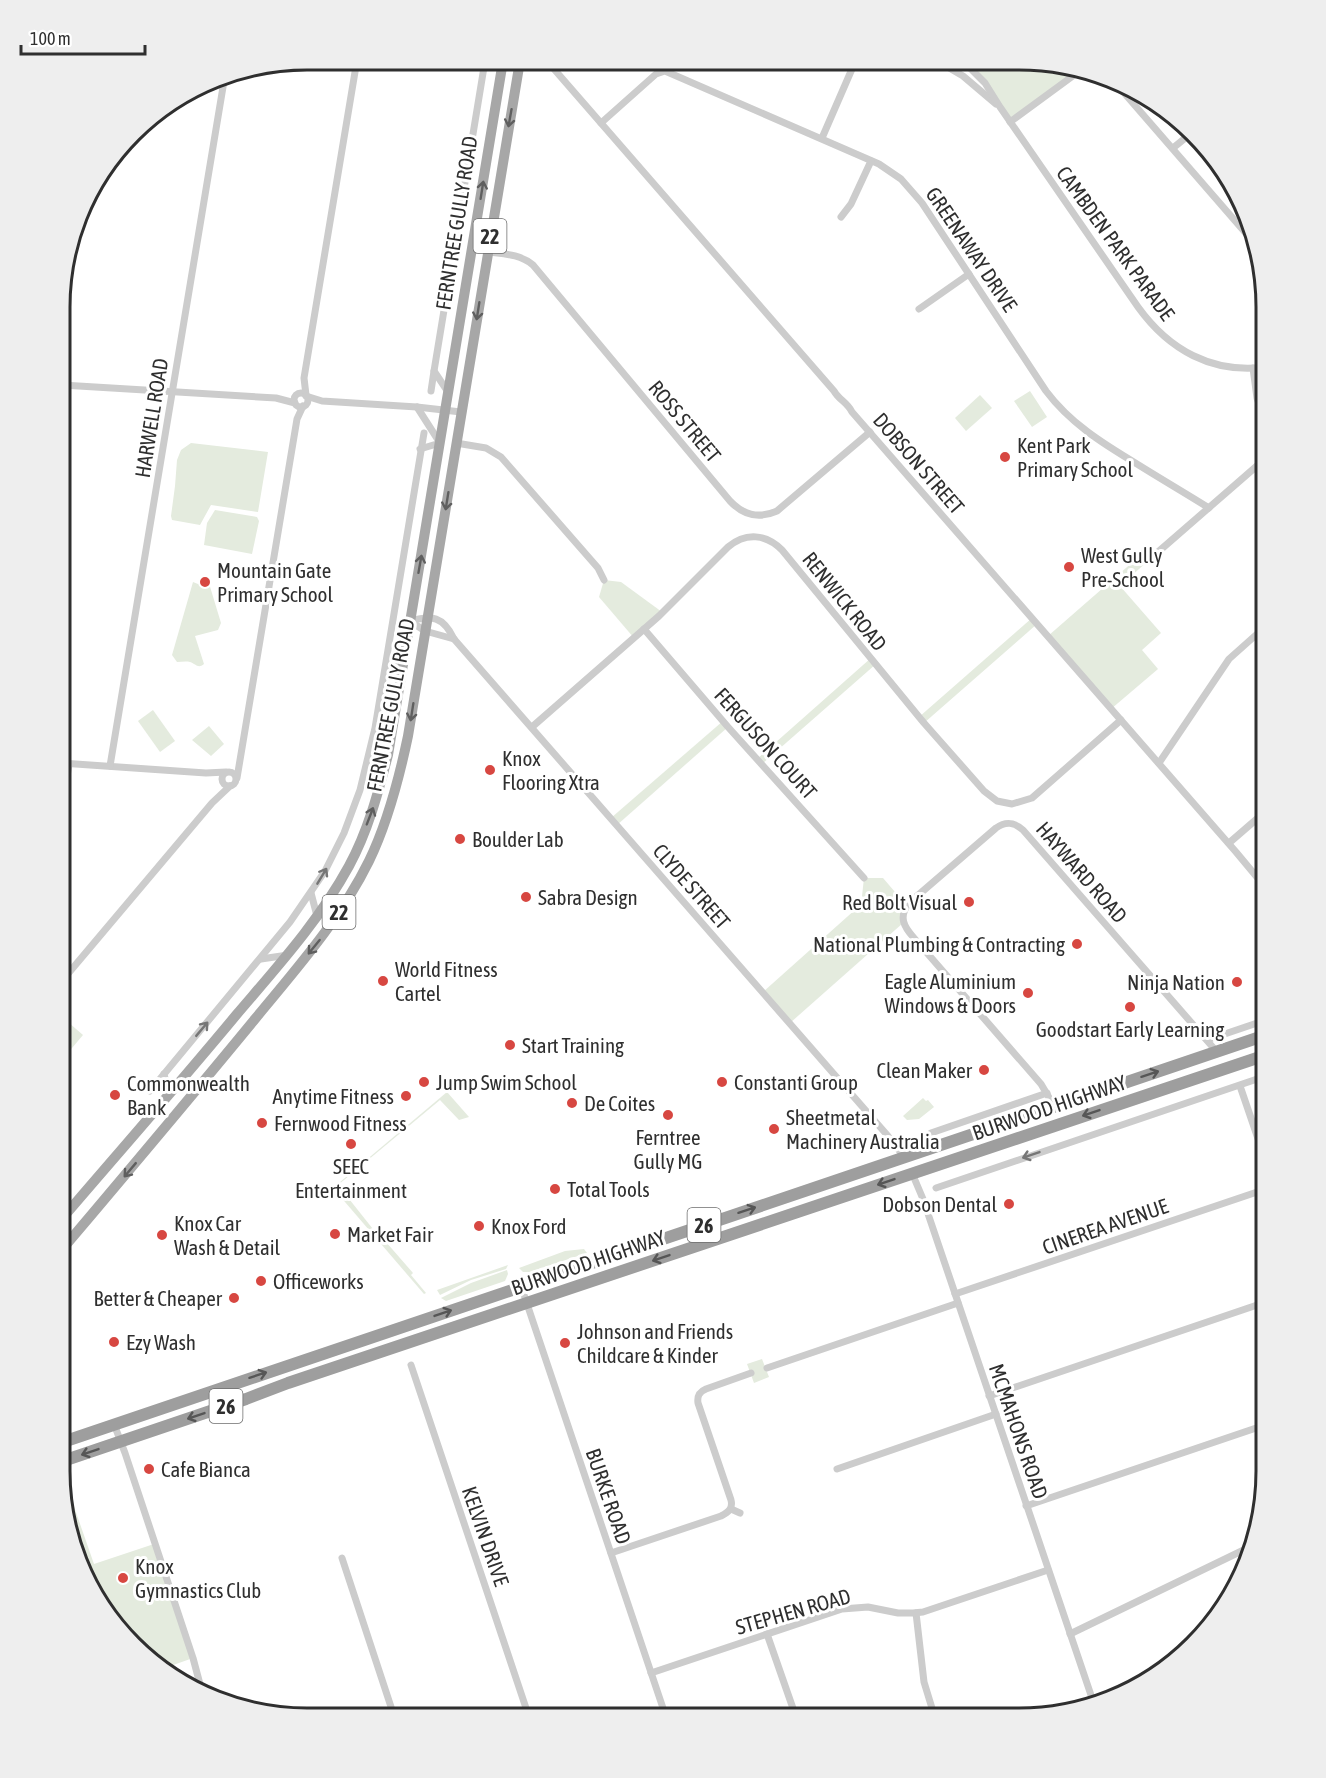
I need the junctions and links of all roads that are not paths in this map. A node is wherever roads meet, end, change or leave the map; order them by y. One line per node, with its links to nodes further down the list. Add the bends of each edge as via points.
1 (355, 70): 33 (street)
2 (483, 70): 27 (street, FERNTREE GULLY ROAD)
3 (502, 70): 32 (main road, FERNTREE GULLY ROAD / 22, one-way to 3)
4 (520, 70): 22 (main road, FERNTREE GULLY ROAD / 22, one-way to 22)
5 (555, 70): 15 (street, DOBSON STREET)
6 (852, 70): 16 (street)
7 (953, 70): 13 (street, CAMBDEN PARK PARADE)
8 (973, 70): 13 (street, CAMBDEN PARK PARADE)
9 (663, 71): 15 (street); 16 (street, GREENAWAY DRIVE)
10 (1072, 77): 14 (street)
11 (223, 86): 30 (street, HARWELL ROAD)
12 (1130, 98): 18 (street)
13 (1000, 107): 14 (street, CAMBDEN PARK PARADE)
14 (1010, 122): 25 (street, CAMBDEN PARK PARADE, via 1154,327 1173,344 1201,359 1223,366)
15 (601, 123): 37 (street, DOBSON STREET)
16 (822, 138): 19 (street, GREENAWAY DRIVE)
17 (1185, 139): 18 (street)
18 (1173, 148): 21 (street)
19 (871, 161): 20 (street); 23 (street, GREENAWAY DRIVE, via 894,173 913,191)
20 (841, 217)
21 (1242, 229)
22 (488, 252): 36 (main road, FERNTREE GULLY ROAD / 22, one-way to 36); 37 (street, ROSS STREET, via 516,256 533,265 730,501 744,512 777,512)
23 (969, 274): 24 (street); 43 (street, GREENAWAY DRIVE, via 1065,414 1088,433)
24 (919, 309)
25 (1253, 368): 26 (street, CAMBDEN PARK PARADE); 29 (street)
26 (1256, 368)
27 (434, 371): 31 (street, FERNTREE GULLY ROAD); 32 (street)
28 (70, 385): 30 (street)
29 (1256, 390)
30 (172, 392): 33 (street); 60 (street, HARWELL ROAD)
31 (431, 392)
32 (448, 392): 35 (main road, FERNTREE GULLY ROAD / 22)
33 (300, 400): 34 (street); 57 (street)
34 (417, 407): 35 (street); 39 (street)
35 (446, 410): 36 (street); 39 (main road, FERNTREE GULLY ROAD / 22)
36 (461, 412): 40 (main road, FERNTREE GULLY ROAD / 22)
37 (870, 432): 55 (street, DOBSON STREET)
38 (424, 433): 41 (street, FERNTREE GULLY ROAD)
39 (440, 442): 41 (street); 47 (main road, FERNTREE GULLY ROAD / 22, one-way to 39)
40 (456, 443): 45 (street, via 480,446 499,455 598,568); 48 (main road, FERNTREE GULLY ROAD / 22, one-way to 48)
41 (420, 449): 46 (street, FERNTREE GULLY ROAD)
42 (1256, 467): 43 (street)
43 (1209, 508): 44 (street)
44 (1158, 552)
45 (604, 580)
46 (397, 597): 47 (street); 54 (street, FERNTREE GULLY ROAD)
47 (411, 617): 48 (street); 50 (street); 53 (main road, FERNTREE GULLY ROAD / 22)
48 (428, 617): 50 (main road, FERNTREE GULLY ROAD / 22); 52 (street, CLYDE STREET, via 440,620)
49 (644, 629): 55 (street, RENWICK ROAD, via 735,541 762,537 782,550 924,723 997,801 1011,804 1032,798); 56 (street, RENWICK ROAD); 70 (street, FERGUSON COURT)
50 (425, 631): 52 (street); 82 (main road, FERNTREE GULLY ROAD / 22, one-way to 82, via 400,770 369,860 321,939)
51 (1256, 635): 58 (street, via 1229,660)
52 (454, 639): 56 (street, CLYDE STREET)
53 (405, 657): 54 (street); 72 (main road, FERNTREE GULLY ROAD / 22, one-way to 53, via 349,865 376,803)
54 (385, 673): 71 (street, FERNTREE GULLY ROAD, one-way to 54, via 344,833 360,790)
55 (1121, 720): 58 (street, DOBSON STREET)
56 (532, 727): 92 (street, CLYDE STREET)
57 (242, 753): 61 (street); 63 (street)
58 (1159, 763): 68 (street, DOBSON STREET)
59 (70, 764): 60 (street)
60 (111, 766): 62 (street)
61 (229, 772): 62 (street); 63 (street); 64 (street)
62 (206, 773): 64 (street)
63 (237, 778): 65 (street)
64 (222, 780): 65 (street); 66 (street)
65 (230, 786): 66 (street)
66 (212, 803): 75 (street)
67 (1256, 820): 68 (street)
68 (1229, 843): 69 (street, DOBSON STREET)
69 (1256, 876)
70 (864, 878)
71 (311, 893): 72 (street); 74 (street, FERNTREE GULLY ROAD)
72 (317, 916): 73 (main road, FERNTREE GULLY ROAD / 22)
73 (288, 954): 74 (street); 79 (main road, FERNTREE GULLY ROAD / 22)
74 (261, 959): 83 (street, FERNTREE GULLY ROAD, one-way to 74)
75 (70, 971)
76 (1256, 1023): 78 (street)
77 (1256, 1038): 80 (highway, BURWOOD HIGHWAY / 26)
78 (1207, 1040): 80 (street, HAYWARD ROAD); 87 (street, HAYWARD ROAD, via 1023,830 1005,823 909,903 903,912 903,923)
79 (206, 1052): 82 (main road); 88 (main road, FERNTREE GULLY ROAD / 22)
80 (1217, 1052): 89 (highway, BURWOOD HIGHWAY / 26, one-way to 80)
81 (1256, 1058): 93 (highway, BURWOOD HIGHWAY / 26, one-way to 93)
82 (219, 1064): 97 (main road, FERNTREE GULLY ROAD / 22, one-way to 97)
83 (164, 1074): 86 (street, FERNTREE GULLY ROAD); 88 (street)
84 (1256, 1080): 85 (street, BURWOOD HIGHWAY)
85 (1240, 1086): 90 (street); 94 (street, BURWOOD HIGHWAY, one-way to 94)
86 (150, 1091)
87 (1047, 1093): 89 (street, HAYWARD ROAD); 91 (street, BURWOOD HIGHWAY, via 931,1132 923,1139)
88 (169, 1095): 96 (main road, FERNTREE GULLY ROAD / 22)
89 (1054, 1106): 91 (highway, BURWOOD HIGHWAY / 26)
90 (1256, 1133)
91 (918, 1153): 92 (highway, BURWOOD HIGHWAY / 26)
92 (904, 1157): 93 (highway); 98 (highway, BURWOOD HIGHWAY / 26, one-way to 92)
93 (912, 1173): 99 (street, MCMAHONS ROAD); 100 (highway, BURWOOD HIGHWAY / 26, one-way to 100)
94 (936, 1188)
95 (1256, 1192): 99 (street, CINEREA AVENUE)
96 (70, 1209)
97 (70, 1240)
98 (521, 1286): 100 (street, BURKE ROAD); 110 (highway, BURWOOD HIGHWAY / 26, one-way to 98)
99 (955, 1294): 101 (street, MCMAHONS ROAD)
100 (527, 1303): 113 (highway, BURWOOD HIGHWAY / 26, one-way to 113); 120 (street, BURKE ROAD)
101 (958, 1303): 104 (street); 108 (street, MCMAHONS ROAD)
102 (1256, 1305): 108 (street)
103 (411, 1365): 130 (street, KELVIN DRIVE)
104 (767, 1368)
105 (751, 1374): 107 (street)
106 (691, 1390): 107 (street)
107 (699, 1394): 117 (street, via 698,1403 731,1500)
108 (989, 1396): 109 (street, MCMAHONS ROAD)
109 (996, 1414): 115 (street); 116 (street, MCMAHONS ROAD)
110 (114, 1424): 112 (highway, BURWOOD HIGHWAY / 26); 113 (street)
111 (1256, 1428): 116 (street)
112 (70, 1439)
113 (121, 1442): 114 (highway, BURWOOD HIGHWAY / 26, one-way to 114); 127 (street)
114 (70, 1459)
115 (837, 1469)
116 (1026, 1506): 122 (street, MCMAHONS ROAD)
117 (730, 1509): 118 (street); 120 (street, via 721,1516)
118 (740, 1513)
119 (1241, 1551): 125 (street)
120 (611, 1553): 126 (street, BURKE ROAD)
121 (342, 1558): 129 (street)
122 (1048, 1570): 123 (street, STEPHEN ROAD); 125 (street, MCMAHONS ROAD)
123 (916, 1613): 124 (street, STEPHEN ROAD, via 854,1608); 133 (street, via 924,1682)
124 (767, 1634): 126 (street, STEPHEN ROAD); 132 (street)
125 (1070, 1634): 128 (street, MCMAHONS ROAD)
126 (651, 1673): 131 (street, BURKE ROAD)
127 (199, 1681)
128 (1091, 1696)
129 (391, 1708)
130 (526, 1708)
131 (662, 1708)
132 (793, 1708)
133 (931, 1708)

